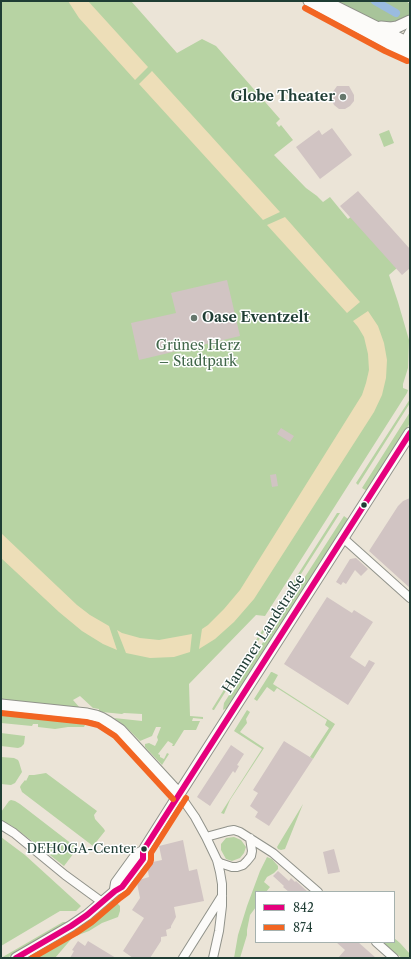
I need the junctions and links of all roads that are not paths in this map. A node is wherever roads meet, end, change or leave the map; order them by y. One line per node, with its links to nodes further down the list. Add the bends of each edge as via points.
1 (309, 1): 6 (main road)
2 (324, 1): 4 (main road)
3 (410, 21): 4 (main road, via 397,28)
4 (372, 26): 6 (main road)
5 (410, 31): 6 (street)
6 (406, 47)
7 (410, 433): 8 (main road, Hammer Landstraße)
8 (343, 538): 9 (street); 11 (main road, Hammer Landstraße)
9 (410, 598)
10 (1, 705): 11 (main road, via 86,714 101,718 120,730)
11 (179, 794): 13 (street); 18 (street, Hammer Landstraße, via 143,851 143,859 122,887)
12 (1, 826): 18 (street, via 9,829)
13 (206, 837): 14 (street, via 234,830); 15 (street)
14 (250, 838): 15 (street, via 252,851 243,865 232,867); 16 (street, via 273,853)
15 (216, 860): 17 (street)
16 (317, 891)
17 (222, 896): 21 (street); 22 (street, via 221,918)
18 (102, 902): 20 (street, Hammer Landstraße, via 71,926)
19 (377, 943): 23 (street)
20 (16, 958)
21 (182, 958)
22 (213, 958)
23 (394, 958)

